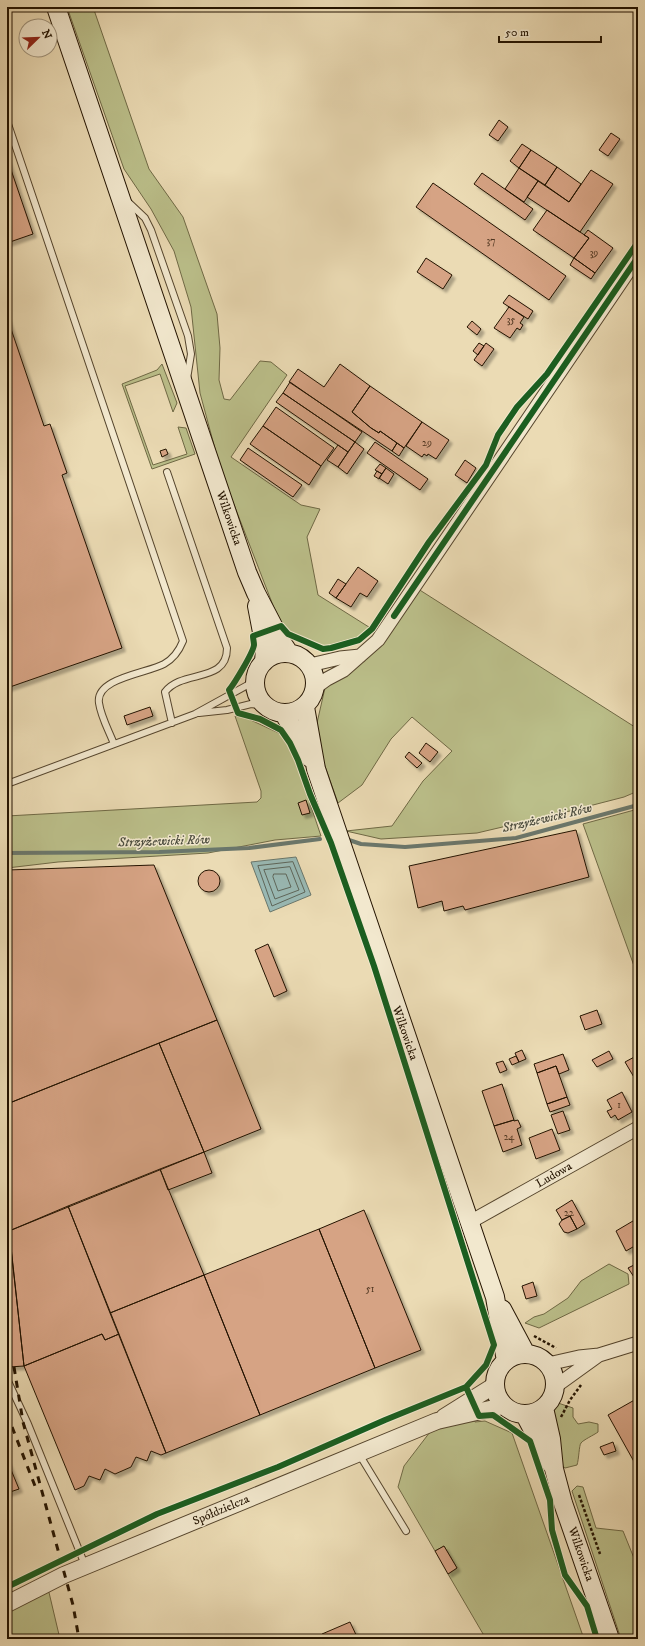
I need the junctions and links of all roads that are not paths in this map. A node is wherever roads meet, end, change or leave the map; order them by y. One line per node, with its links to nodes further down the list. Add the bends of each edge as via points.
1 (56, 7): 5 (main road, Wilkowicka)
2 (7, 121): 17 (lane, via 183,641 179,651 164,664 111,682 102,692 99,702)
3 (638, 257): 7 (street, via 378,640)
4 (167, 472): 16 (lane, via 227,648 227,659 220,668 171,685 165,692)
5 (256, 593): 6 (main road, Wilkowicka, via 280,641); 8 (main road, Wilkowicka, via 265,648)
6 (289, 653): 8 (main road, via 277,654); 9 (main road, via 302,658)
7 (360, 656): 9 (street); 11 (street, via 344,670)
8 (264, 662): 10 (main road)
9 (310, 665): 11 (main road, via 314,672)
10 (255, 681): 12 (main road, via 257,695); 14 (lane)
11 (316, 687): 13 (main road, via 312,698)
12 (265, 706): 14 (lane, via 251,704); 15 (main road)
13 (305, 706): 15 (main road, via 296,712); 18 (main road, Wilkowicka)
14 (195, 714): 16 (lane)
15 (284, 714): 18 (main road, Wilkowicka)
16 (172, 723): 17 (lane)
17 (114, 744): 19 (lane)
18 (316, 769): 21 (main road, Wilkowicka)
19 (7, 784)
20 (638, 1128): 21 (street, Ludowa)
21 (470, 1222): 22 (main road, Wilkowicka)
22 (495, 1297): 24 (main road, Wilkowicka); 26 (main road, Wilkowicka)
23 (638, 1343): 25 (street)
24 (526, 1354): 26 (main road, via 517,1355); 27 (main road, via 537,1356)
25 (599, 1355): 27 (street); 30 (street)
26 (506, 1361): 29 (main road, via 497,1372)
27 (548, 1364): 30 (main road, via 554,1374)
28 (7, 1378): 38 (lane)
29 (495, 1385): 31 (main road, via 496,1395); 34 (street, Spółdzielcza)
30 (556, 1386): 32 (main road, via 553,1399)
31 (503, 1406): 33 (main road); 34 (street, Spółdzielcza)
32 (544, 1408): 33 (main road); 36 (main road, Wilkowicka)
33 (525, 1415): 36 (main road, Wilkowicka)
34 (437, 1421): 35 (street, Spółdzielcza)
35 (358, 1454): 37 (lane); 38 (street, Spółdzielcza)
36 (554, 1469): 40 (main road, Wilkowicka, via 563,1503)
37 (406, 1531)
38 (85, 1567): 39 (street, Spółdzielcza)
39 (7, 1604)
40 (610, 1639)

